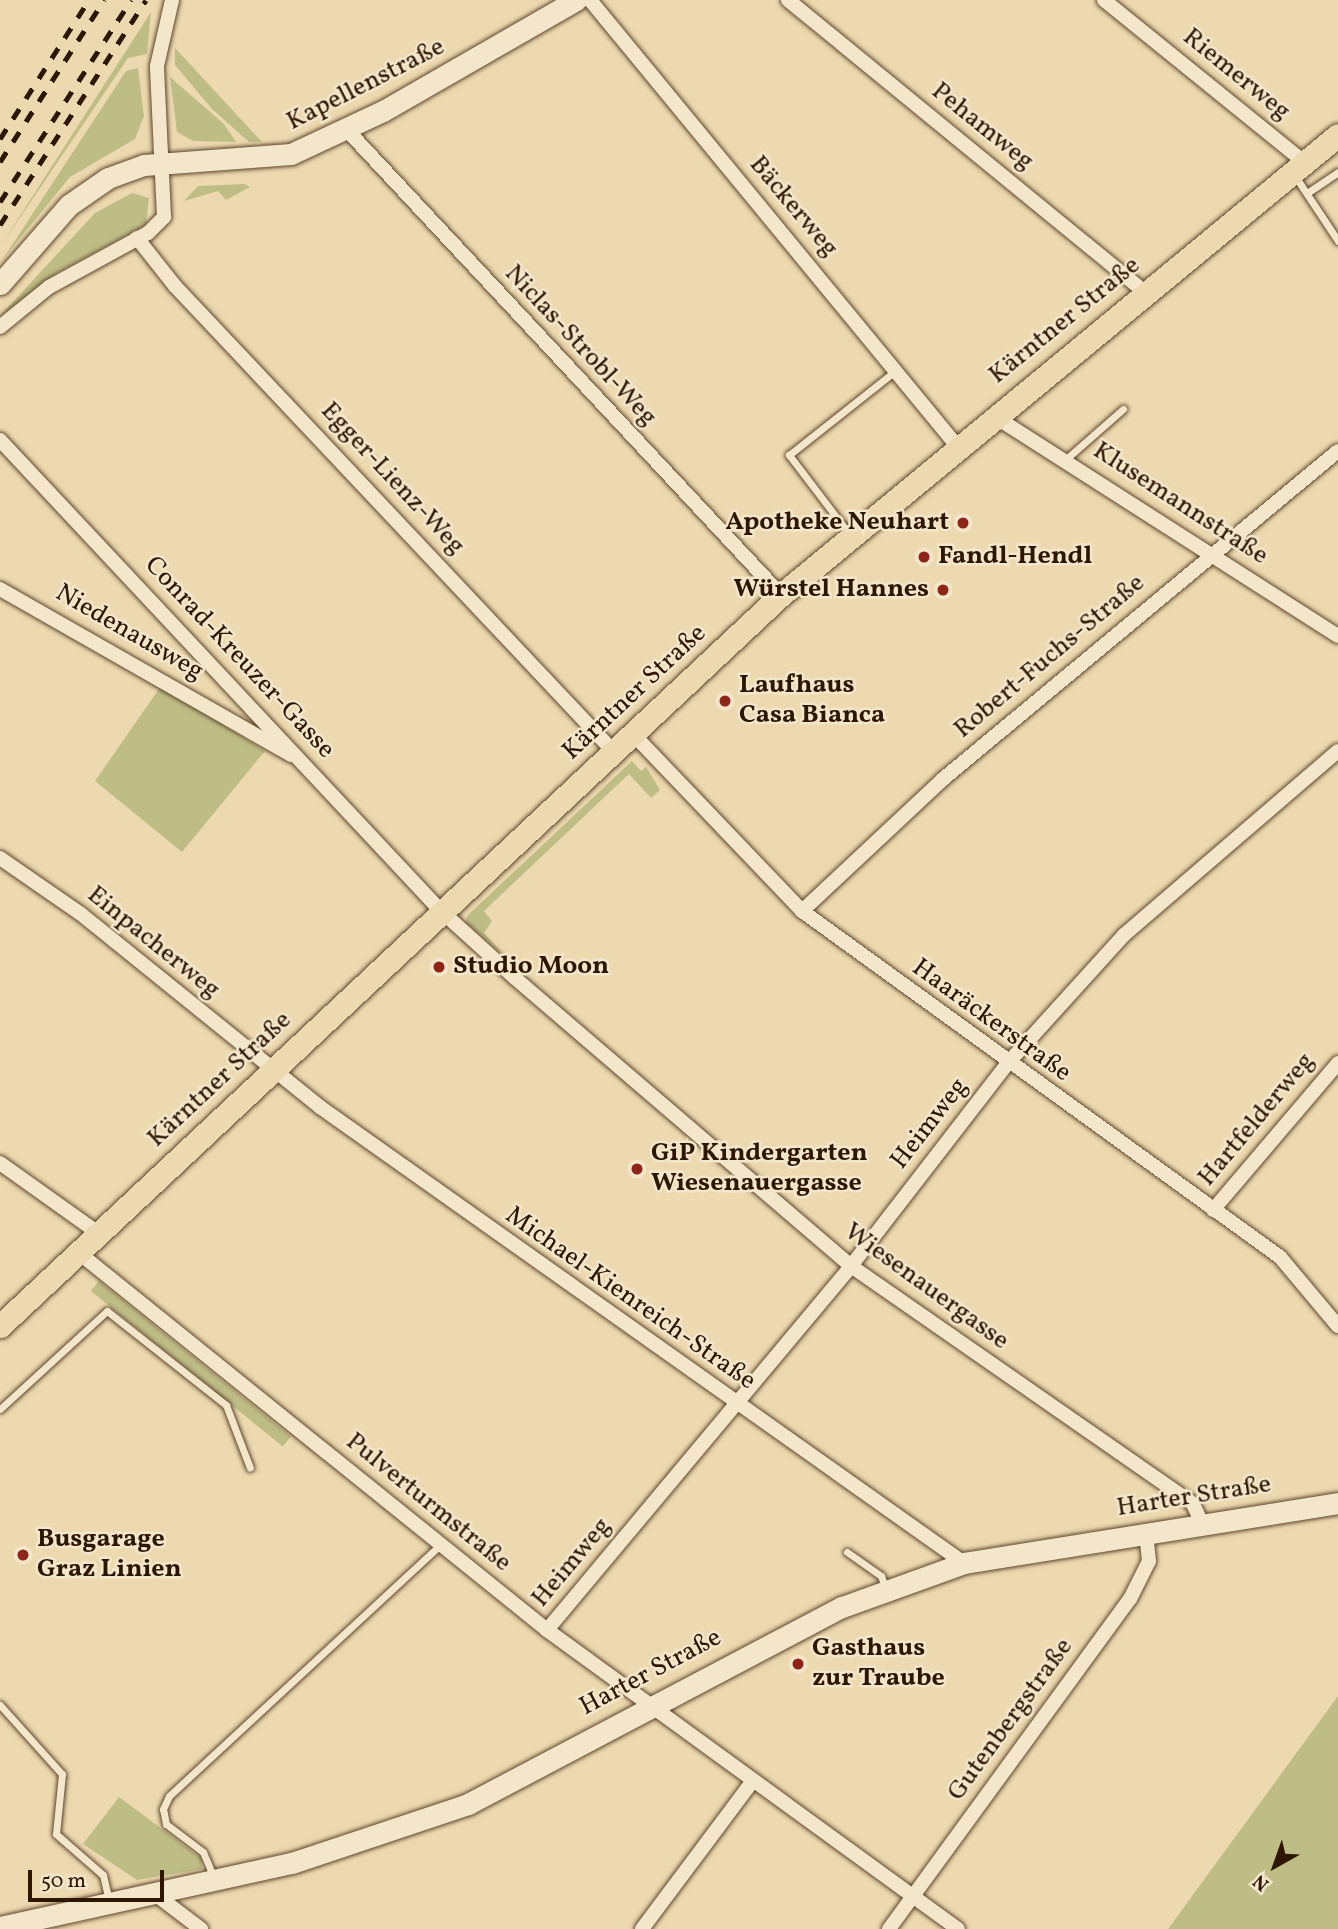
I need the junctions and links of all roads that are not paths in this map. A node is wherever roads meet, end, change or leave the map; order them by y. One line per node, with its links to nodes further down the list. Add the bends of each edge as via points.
1 (172, 0): 8 (street, via 157,66)
2 (576, 0): 6 (main road, Kapellenstraße)
3 (590, 0): 17 (street, Bäckerweg)
4 (788, 0): 15 (street, Pehamweg)
5 (1104, 0): 9 (street, Riemerweg)
6 (346, 129): 8 (main road, Kapellenstraße, via 279,157); 27 (street, Niclas-Strobl-Weg)
7 (1338, 135): 9 (main road, Kärntner Straße)
8 (163, 163): 12 (street, via 164,217); 14 (main road, Kapellenstraße, via 121,172 82,194)
9 (1299, 168): 11 (lane); 15 (main road, Kärntner Straße)
10 (1338, 172): 11 (lane)
11 (1310, 191): 13 (lane, via 1313,210)
12 (137, 238): 16 (street, via 49,287); 30 (street, Egger-Lienz-Weg, via 175,286)
13 (1338, 241)
14 (0, 284)
15 (1145, 292): 19 (main road, Kärntner Straße)
16 (0, 327)
17 (896, 370): 21 (street, Bäckerweg); 24 (lane, via 789,455)
18 (1123, 409): 23 (lane)
19 (994, 416): 21 (main road, Kärntner Straße); 23 (street, Klusemannstraße)
20 (0, 440): 32 (street, Conrad-Kreuzer-Gasse)
21 (957, 446): 24 (main road, Kärntner Straße)
22 (1338, 451): 25 (street, Robert-Fuchs-Straße)
23 (1066, 459): 25 (street, Klusemannstraße)
24 (850, 536): 27 (main road, Kärntner Straße)
25 (1210, 554): 28 (street, Klusemannstraße); 35 (street, Robert-Fuchs-Straße, via 943,779)
26 (0, 589): 32 (street, Niedenausweg)
27 (781, 595): 29 (main road, Kärntner Straße)
28 (1338, 636)
29 (632, 733): 30 (main road, Kärntner Straße); 35 (street, Haaräckerstraße)
30 (614, 751): 34 (main road, Kärntner Straße)
31 (1338, 751): 37 (street, Heimweg, via 1124,935)
32 (305, 764): 34 (street, Conrad-Kreuzer-Gasse)
33 (0, 858): 38 (street, Einpacherweg, via 81,914)
34 (440, 910): 38 (main road, Kärntner Straße); 43 (street, Wiesenauergasse)
35 (802, 911): 37 (street, Haaräckerstraße)
36 (1338, 1063): 40 (street, Hartfelderweg)
37 (1007, 1064): 40 (street, Haaräckerstraße); 43 (street, Heimweg)
38 (271, 1070): 41 (main road, Kärntner Straße); 46 (street, Michael-Kienreich-Straße)
39 (0, 1163): 41 (street)
40 (1213, 1210): 45 (street, Haaräckerstraße, via 1280,1257)
41 (98, 1233): 42 (main road, Kärntner Straße)
42 (79, 1253): 44 (main road, Kärntner Straße); 52 (street, Pulverturmstraße)
43 (851, 1266): 46 (street, Heimweg); 50 (street, Wiesenauergasse, via 1193,1504)
44 (0, 1326)
45 (1338, 1326)
46 (736, 1405): 54 (street, Michael-Kienreich-Straße); 56 (street, Heimweg)
47 (0, 1409): 48 (lane, via 107,1311 226,1405)
48 (250, 1468)
49 (1338, 1503): 50 (main road, Harter Straße)
50 (1202, 1523): 51 (main road, Harter Straße)
51 (1146, 1532): 54 (main road, Harter Straße); 62 (street, Gutenbergstraße, via 1149,1561 1130,1599)
52 (440, 1545): 56 (street, Pulverturmstraße); 60 (lane, via 169,1796 163,1809 166,1824 203,1852)
53 (847, 1552): 55 (lane, via 881,1576)
54 (964, 1563): 55 (main road, Harter Straße)
55 (886, 1591): 58 (main road, Harter Straße, via 842,1607)
56 (547, 1630): 58 (street, Pulverturmstraße)
57 (0, 1706): 63 (lane, via 62,1774 56,1834 103,1875)
58 (648, 1707): 59 (street, Pulverturmstraße); 60 (main road, Harter Straße, via 468,1804 292,1863)
59 (752, 1782): 62 (street, Pulverturmstraße); 66 (street)
60 (214, 1878): 61 (main road, Harter Straße)
61 (155, 1894): 63 (main road, Harter Straße); 65 (street)
62 (912, 1897): 67 (street, Gutenbergstraße); 68 (street, Pulverturmstraße)
63 (110, 1904): 64 (main road, Harter Straße)
64 (0, 1927)
65 (201, 1929)
66 (642, 1929)
67 (889, 1929)
68 (958, 1929)

